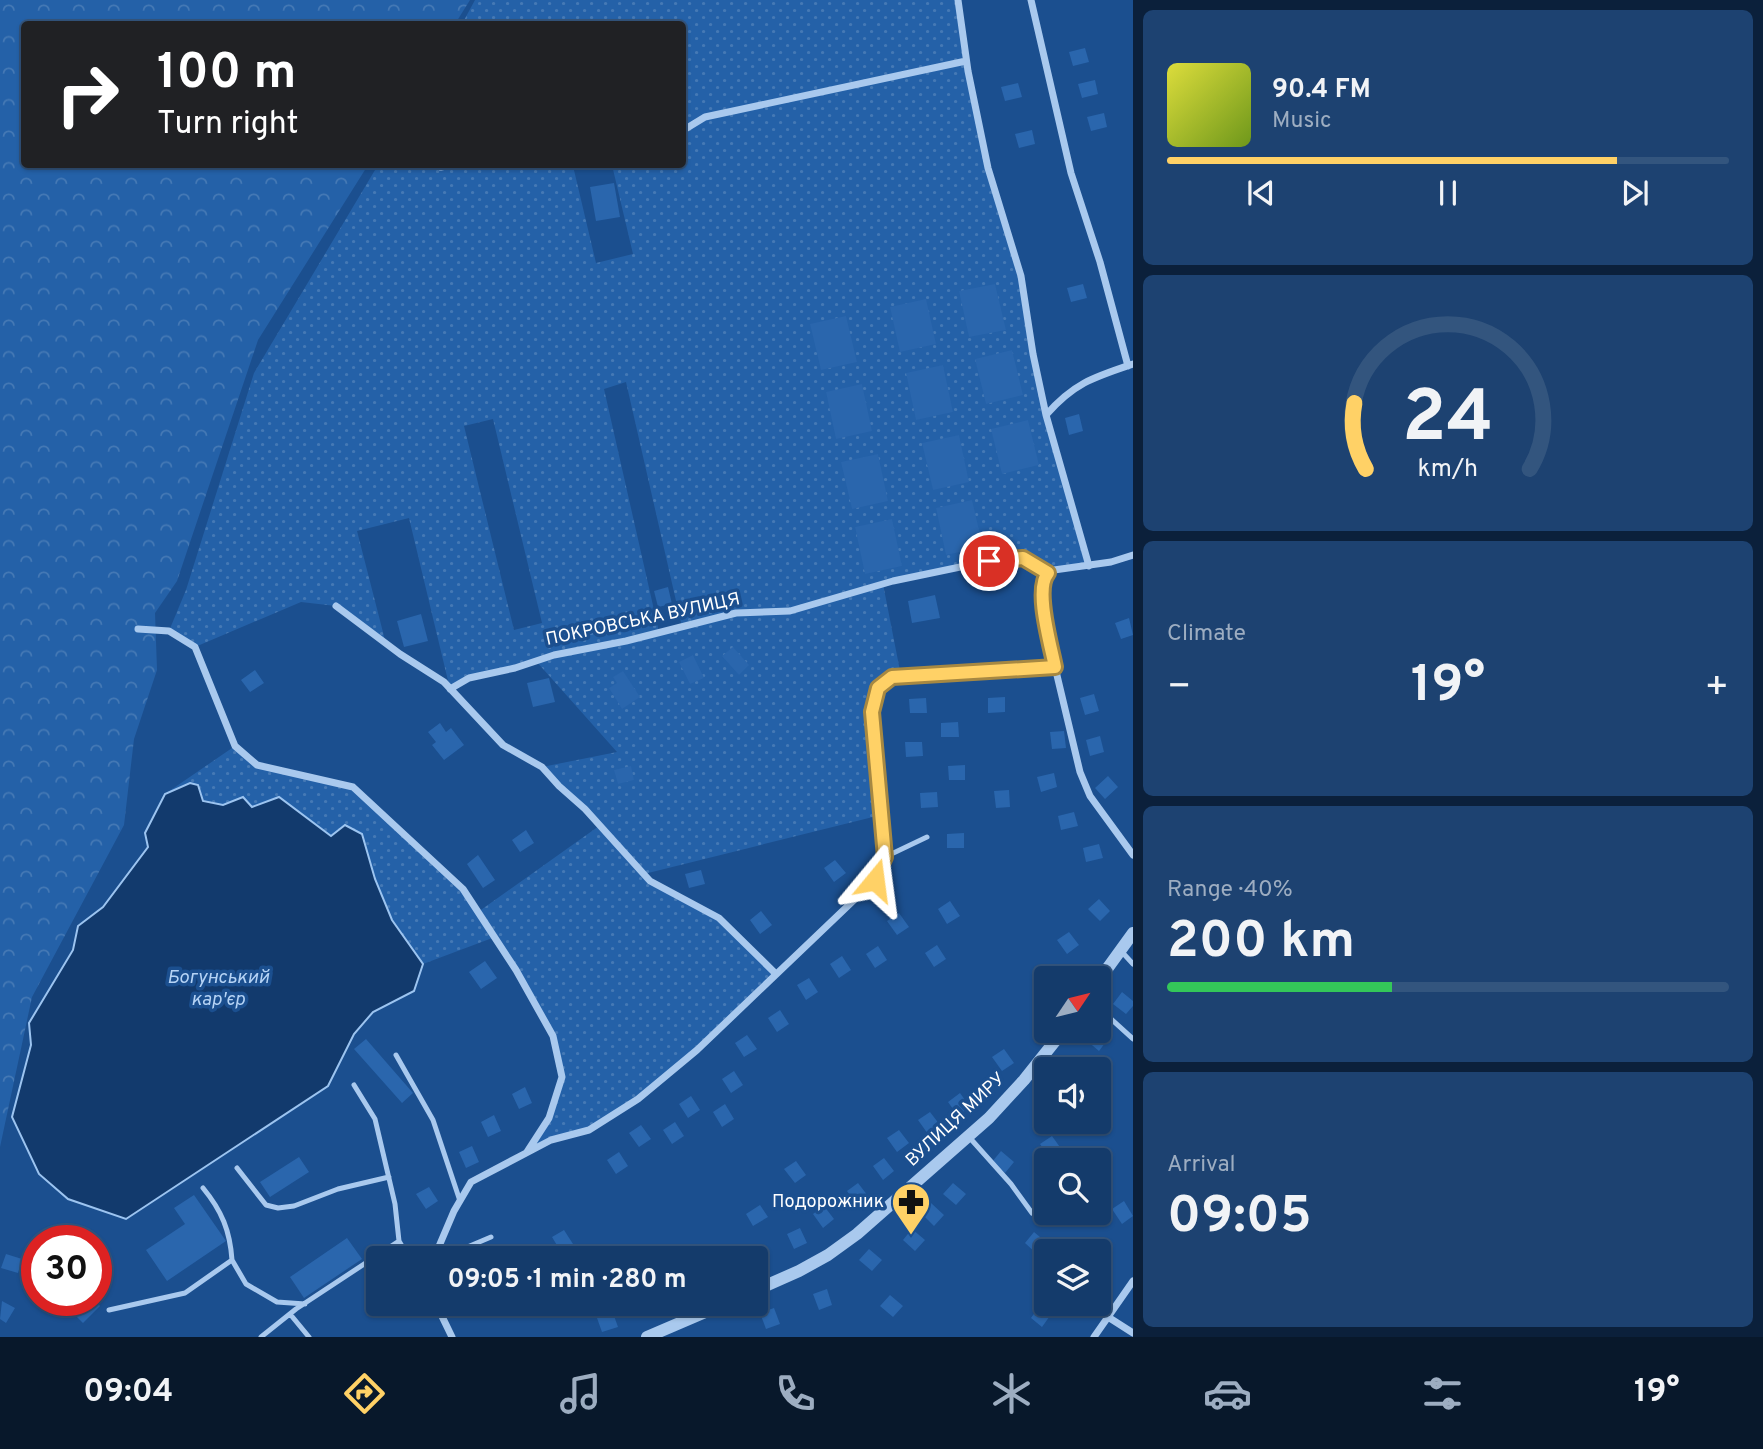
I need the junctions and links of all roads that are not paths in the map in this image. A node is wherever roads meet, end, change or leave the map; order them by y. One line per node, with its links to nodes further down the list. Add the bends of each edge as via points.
1 (958, 0): 3 (street)
2 (1031, 0): 5 (street, via 1070,173)
3 (966, 61): 4 (street, via 705,117); 6 (street, via 988,168 1021,276)
4 (686, 129)
5 (1130, 365): 6 (street, via 1090,379 1063,395)
6 (1046, 415): 8 (street)
7 (1133, 555): 8 (street)
8 (1089, 566): 9 (street)
9 (1048, 573): 12 (street, via 1042,600); 13 (street, ПОКРОВСЬКА ВУЛИЦЯ, via 1023,558 989,561 893,581 790,611 736,613 554,655 468,678)
10 (336, 606): 13 (street)
11 (138, 629): 28 (street, via 169,631 195,647 235,746 257,765 353,787 463,889 553,1036 562,1077 549,1118)
12 (1055, 667): 15 (street, via 1080,772 1090,796); 16 (street, via 892,677 878,688 872,712)
13 (450, 689): 21 (street, via 503,745 542,767 650,881 719,918)
14 (927, 837): 16 (lane)
15 (1133, 855)
16 (885, 857): 21 (street, via 875,880)
17 (1133, 933): 18 (street)
18 (1120, 950): 19 (lane); 20 (street)
19 (1133, 964)
20 (1109, 966)
21 (776, 974): 28 (street, via 638,1099 589,1130 551,1140)
22 (1111, 1019): 23 (lane)
23 (1133, 1039)
24 (1053, 1043): 27 (street, ВУЛИЦЯ МИРУ, via 1006,1101)
25 (396, 1055): 32 (lane, via 433,1120)
26 (354, 1084): 30 (lane, via 375,1119)
27 (968, 1136): 33 (lane); 41 (street, ВУЛИЦЯ МИРУ, via 843,1245)
28 (527, 1153): 32 (street, via 471,1182)
29 (237, 1168): 30 (lane, via 265,1205 278,1208)
30 (389, 1177): 35 (lane)
31 (203, 1188): 39 (lane, via 219,1208 230,1235)
32 (460, 1201): 37 (street)
33 (1032, 1213)
34 (491, 1237): 38 (lane)
35 (399, 1241): 36 (lane); 42 (lane)
36 (402, 1246)
37 (439, 1246)
38 (470, 1246)
39 (232, 1260): 42 (lane, via 246,1284 277,1302); 43 (lane, via 185,1293)
40 (1133, 1281): 47 (street)
41 (768, 1285)
42 (305, 1304): 44 (lane)
43 (112, 1309)
44 (290, 1314): 49 (lane); 50 (lane)
45 (442, 1316): 51 (street)
46 (696, 1316): 52 (street)
47 (1108, 1317): 48 (street); 53 (street)
48 (1133, 1333)
49 (261, 1337)
50 (309, 1337)
51 (452, 1337)
52 (648, 1337)
53 (1094, 1337)

